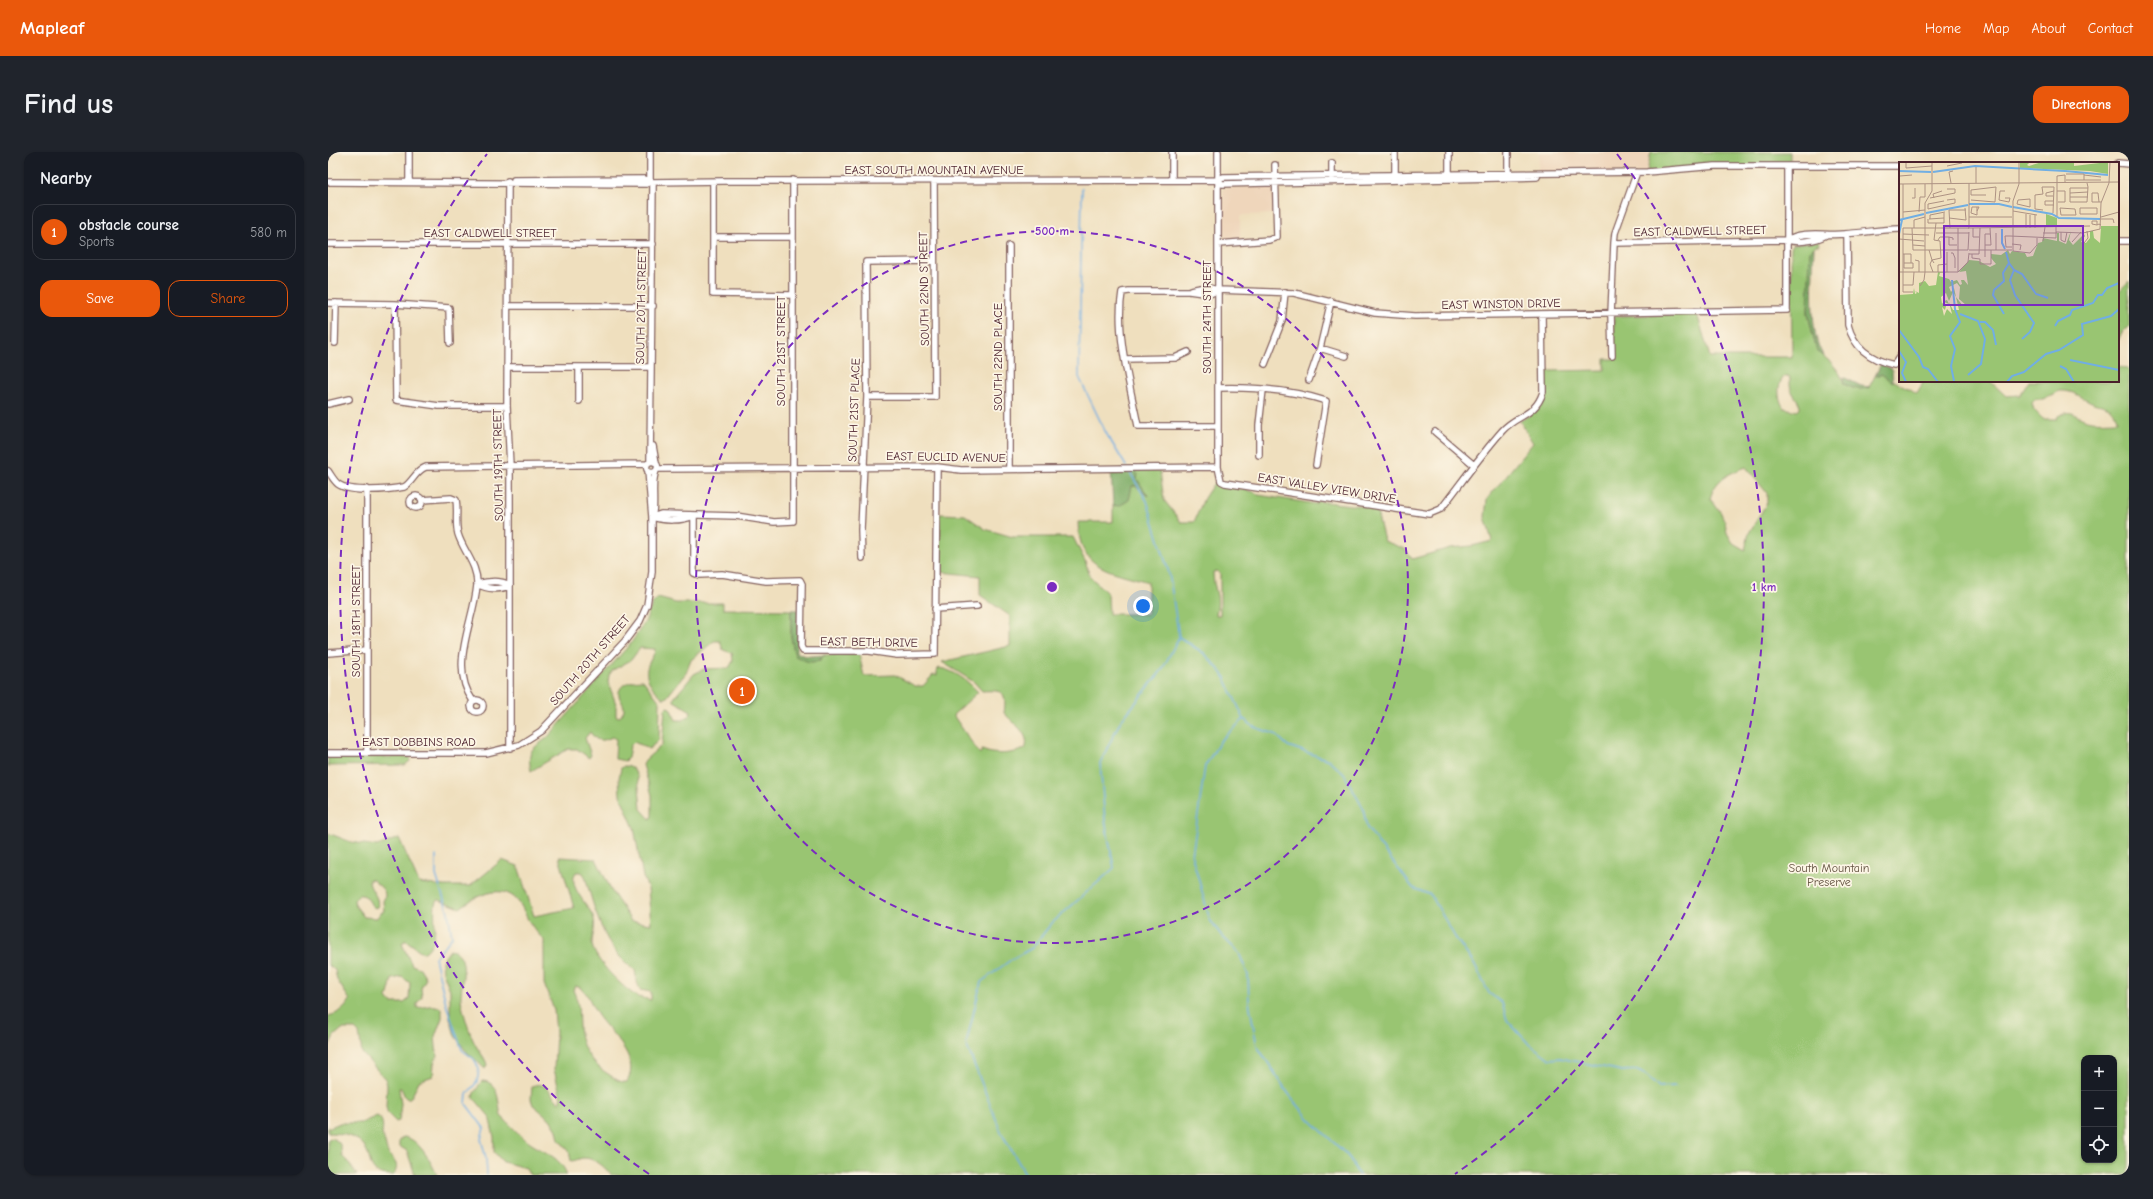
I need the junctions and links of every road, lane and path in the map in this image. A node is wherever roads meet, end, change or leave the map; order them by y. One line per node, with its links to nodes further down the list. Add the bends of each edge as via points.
1 (409, 152): 23 (street)
2 (650, 152): 27 (street, SOUTH 20TH STREET)
3 (1172, 152): 20 (street)
4 (1218, 152): 21 (street, SOUTH 24TH STREET)
5 (1394, 152): 17 (street)
6 (1449, 152): 16 (street)
7 (1508, 152): 15 (street)
8 (1332, 163): 18 (street)
9 (2119, 163): 10 (street)
10 (2129, 164)
11 (1275, 165): 22 (street)
12 (1787, 166): 13 (street, EAST SOUTH MOUNTAIN AVENUE); 14 (street, EAST SOUTH MOUNTAIN AVENUE, via 1702,167); 33 (street)
13 (1899, 166)
14 (1637, 172): 15 (street, EAST SOUTH MOUNTAIN AVENUE); 38 (street, via 1615,232)
15 (1508, 175): 16 (street, EAST SOUTH MOUNTAIN AVENUE)
16 (1449, 176): 17 (street, EAST SOUTH MOUNTAIN AVENUE)
17 (1394, 177): 18 (street, EAST SOUTH MOUNTAIN AVENUE)
18 (1332, 179): 22 (street, EAST SOUTH MOUNTAIN AVENUE)
19 (793, 180): 25 (street, EAST SOUTH MOUNTAIN AVENUE); 28 (street, EAST SOUTH MOUNTAIN AVENUE); 32 (street, SOUTH 21ST STREET)
20 (1172, 180): 21 (street, EAST SOUTH MOUNTAIN AVENUE); 25 (street, EAST SOUTH MOUNTAIN AVENUE)
21 (1218, 180): 22 (street, EAST SOUTH MOUNTAIN AVENUE); 37 (street, SOUTH 24TH STREET)
22 (1276, 180): 37 (street, via 1277,236 1269,240)
23 (409, 181): 24 (street, EAST SOUTH MOUNTAIN AVENUE); 26 (street, EAST SOUTH MOUNTAIN AVENUE)
24 (508, 181): 27 (street, EAST SOUTH MOUNTAIN AVENUE, via 645,179); 35 (street, SOUTH 19TH STREET)
25 (934, 181): 40 (street, SOUTH 22ND STREET)
26 (328, 182)
27 (652, 182): 28 (street, EAST SOUTH MOUNTAIN AVENUE); 36 (street, SOUTH 20TH STREET)
28 (713, 182): 31 (street)
29 (1899, 229): 30 (street, EAST CALDWELL STREET)
30 (1847, 234): 33 (street, EAST CALDWELL STREET, via 1794,236); 58 (street, via 1848,325 1851,336 1869,355 1894,365)
31 (713, 237): 32 (street); 43 (street, via 713,294)
32 (792, 237): 43 (street, SOUTH 21ST STREET)
33 (1787, 240): 38 (street, EAST CALDWELL STREET); 50 (street, EAST WINSTON DRIVE, via 1787,310)
34 (328, 244): 35 (street, EAST CALDWELL STREET)
35 (508, 244): 36 (street, EAST CALDWELL STREET); 48 (street, SOUTH 19TH STREET)
36 (653, 244): 49 (street, SOUTH 20TH STREET)
37 (1218, 244): 41 (street, SOUTH 24TH STREET)
38 (1614, 244): 50 (street)
39 (1009, 246): 83 (street, SOUTH 22ND PLACE)
40 (933, 261): 67 (street, SOUTH 21ST PLACE, via 866,262); 67 (street, SOUTH 22ND STREET, via 935,397)
41 (1218, 290): 42 (street, EAST WINSTON DRIVE); 59 (street, EAST WINSTON DRIVE, via 1213,293 1122,292 1121,330); 65 (street, SOUTH 24TH STREET)
42 (1285, 292): 44 (street, EAST WINSTON DRIVE); 60 (street, via 1282,321)
43 (792, 295): 82 (street, SOUTH 21ST STREET)
44 (1331, 301): 51 (street, EAST WINSTON DRIVE, via 1374,313 1415,316); 54 (street)
45 (328, 303): 46 (street)
46 (336, 303): 47 (street); 53 (street)
47 (395, 304): 52 (street, via 449,308); 71 (street, via 396,400 439,406)
48 (508, 306): 49 (street); 62 (street, SOUTH 19TH STREET)
49 (653, 306): 61 (street, SOUTH 20TH STREET)
50 (1610, 314): 51 (street, EAST WINSTON DRIVE); 57 (street)
51 (1542, 315): 76 (street, via 1543,392 1540,403 1504,429)
52 (450, 342)
53 (335, 343)
54 (1320, 348): 56 (street); 64 (street)
55 (1188, 352): 59 (street, via 1175,358)
56 (1346, 356)
57 (1612, 356)
58 (1899, 358)
59 (1125, 359): 72 (street, via 1138,426)
60 (1265, 364)
61 (651, 366): 63 (street); 78 (street, SOUTH 20TH STREET)
62 (507, 367): 63 (street); 71 (street, SOUTH 19TH STREET)
63 (579, 367): 69 (street)
64 (1309, 380)
65 (1218, 388): 66 (street); 72 (street, SOUTH 24TH STREET)
66 (1263, 390): 74 (street, via 1258,425); 75 (street, via 1304,394 1326,401)
67 (867, 398): 81 (street, SOUTH 21ST PLACE)
68 (349, 399): 70 (street)
69 (579, 401)
70 (328, 404)
71 (507, 406): 77 (street, SOUTH 19TH STREET)
72 (1218, 426): 80 (street, SOUTH 24TH STREET)
73 (1435, 432): 76 (street)
74 (1258, 455)
75 (1316, 465)
76 (1474, 465): 85 (street, EAST VALLEY VIEW DRIVE, via 1441,509 1429,514 1233,485)
77 (510, 466): 78 (street, EAST EUCLID AVENUE); 86 (street, EAST EUCLID AVENUE, via 426,467 418,471 404,487); 93 (street, SOUTH 19TH STREET)
78 (652, 467): 82 (street, EAST EUCLID AVENUE); 88 (street, SOUTH 20TH STREET, via 655,501)
79 (937, 467): 81 (street, EAST EUCLID AVENUE); 83 (street, EAST EUCLID AVENUE, via 961,470); 96 (street)
80 (1218, 467): 83 (street, EAST EUCLID AVENUE); 85 (street, SOUTH 24TH STREET)
81 (863, 468): 82 (street, EAST EUCLID AVENUE); 90 (street, SOUTH 21ST PLACE)
82 (792, 469): 89 (street, SOUTH 21ST STREET, via 793,521 736,516)
83 (1009, 469)
84 (328, 472): 86 (street, EAST EUCLID AVENUE, via 337,484 348,488)
85 (1221, 481)
86 (367, 489): 97 (street, SOUTH 18TH STREET)
87 (422, 500): 92 (street, via 456,500 458,535 473,565)
88 (652, 516): 89 (street); 100 (street, SOUTH 20TH STREET, via 652,583 640,621 625,641 546,726 524,742)
89 (694, 516): 96 (street, EAST BETH DRIVE, via 694,573 766,581 800,580 803,651 935,654)
90 (862, 558)
91 (492, 582): 92 (street); 93 (street); 94 (street)
92 (477, 584): 94 (street); 99 (street, via 462,663 468,695)
93 (510, 585): 94 (street); 100 (street, SOUTH 19TH STREET)
94 (492, 588)
95 (977, 606): 96 (street)
96 (935, 608)
97 (367, 650): 98 (street); 102 (street, SOUTH 18TH STREET)
98 (328, 654)
99 (473, 701)
100 (510, 748): 102 (street, EAST DOBBINS ROAD, via 472,754)
101 (328, 753): 102 (street, EAST DOBBINS ROAD)
102 (367, 753)

